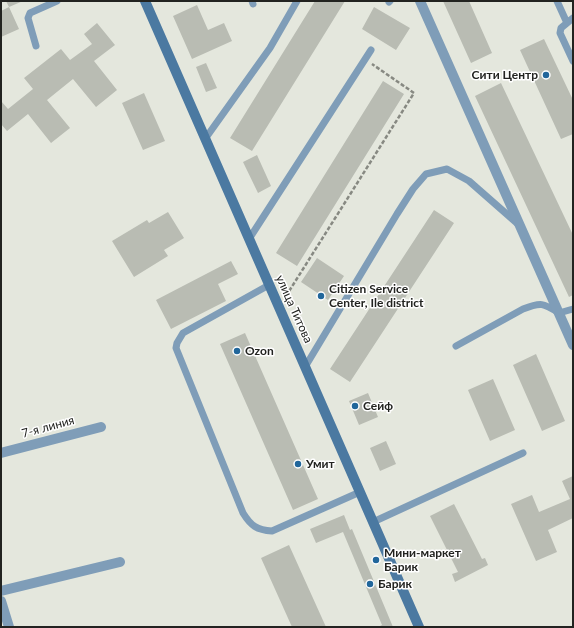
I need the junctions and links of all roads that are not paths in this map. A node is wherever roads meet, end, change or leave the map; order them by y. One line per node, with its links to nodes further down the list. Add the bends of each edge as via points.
1 (57, 1): 8 (lane, via 30,13 28,18)
2 (145, 1): 11 (street, улица Титова)
3 (296, 1): 11 (lane, via 270,48)
4 (420, 1): 12 (street)
5 (557, 1): 7 (lane)
6 (573, 18): 7 (lane)
7 (567, 23): 10 (lane, via 561,28 560,33)
8 (36, 46)
9 (371, 50): 13 (lane)
10 (573, 61)
11 (205, 139): 13 (street, улица Титова)
12 (522, 228): 16 (street); 19 (lane, via 469,181 447,169 426,174 413,189)
13 (249, 239): 14 (street, улица Титова)
14 (269, 285): 19 (street, улица Титова); 23 (lane, via 183,333 176,343 243,513 248,522 260,530 272,531)
15 (573, 310): 16 (lane)
16 (559, 313): 17 (street); 18 (lane, via 547,306 532,305)
17 (573, 345)
18 (456, 346)
19 (305, 367): 23 (street, улица Титова)
20 (101, 427): 21 (street, 7-я линия)
21 (1, 453)
22 (523, 453): 24 (lane)
23 (360, 492): 24 (street, улица Титова)
24 (373, 522): 29 (street, улица Титова)
25 (120, 562): 26 (street)
26 (1, 591)
27 (1, 601): 28 (street)
28 (9, 627)
29 (419, 627)

